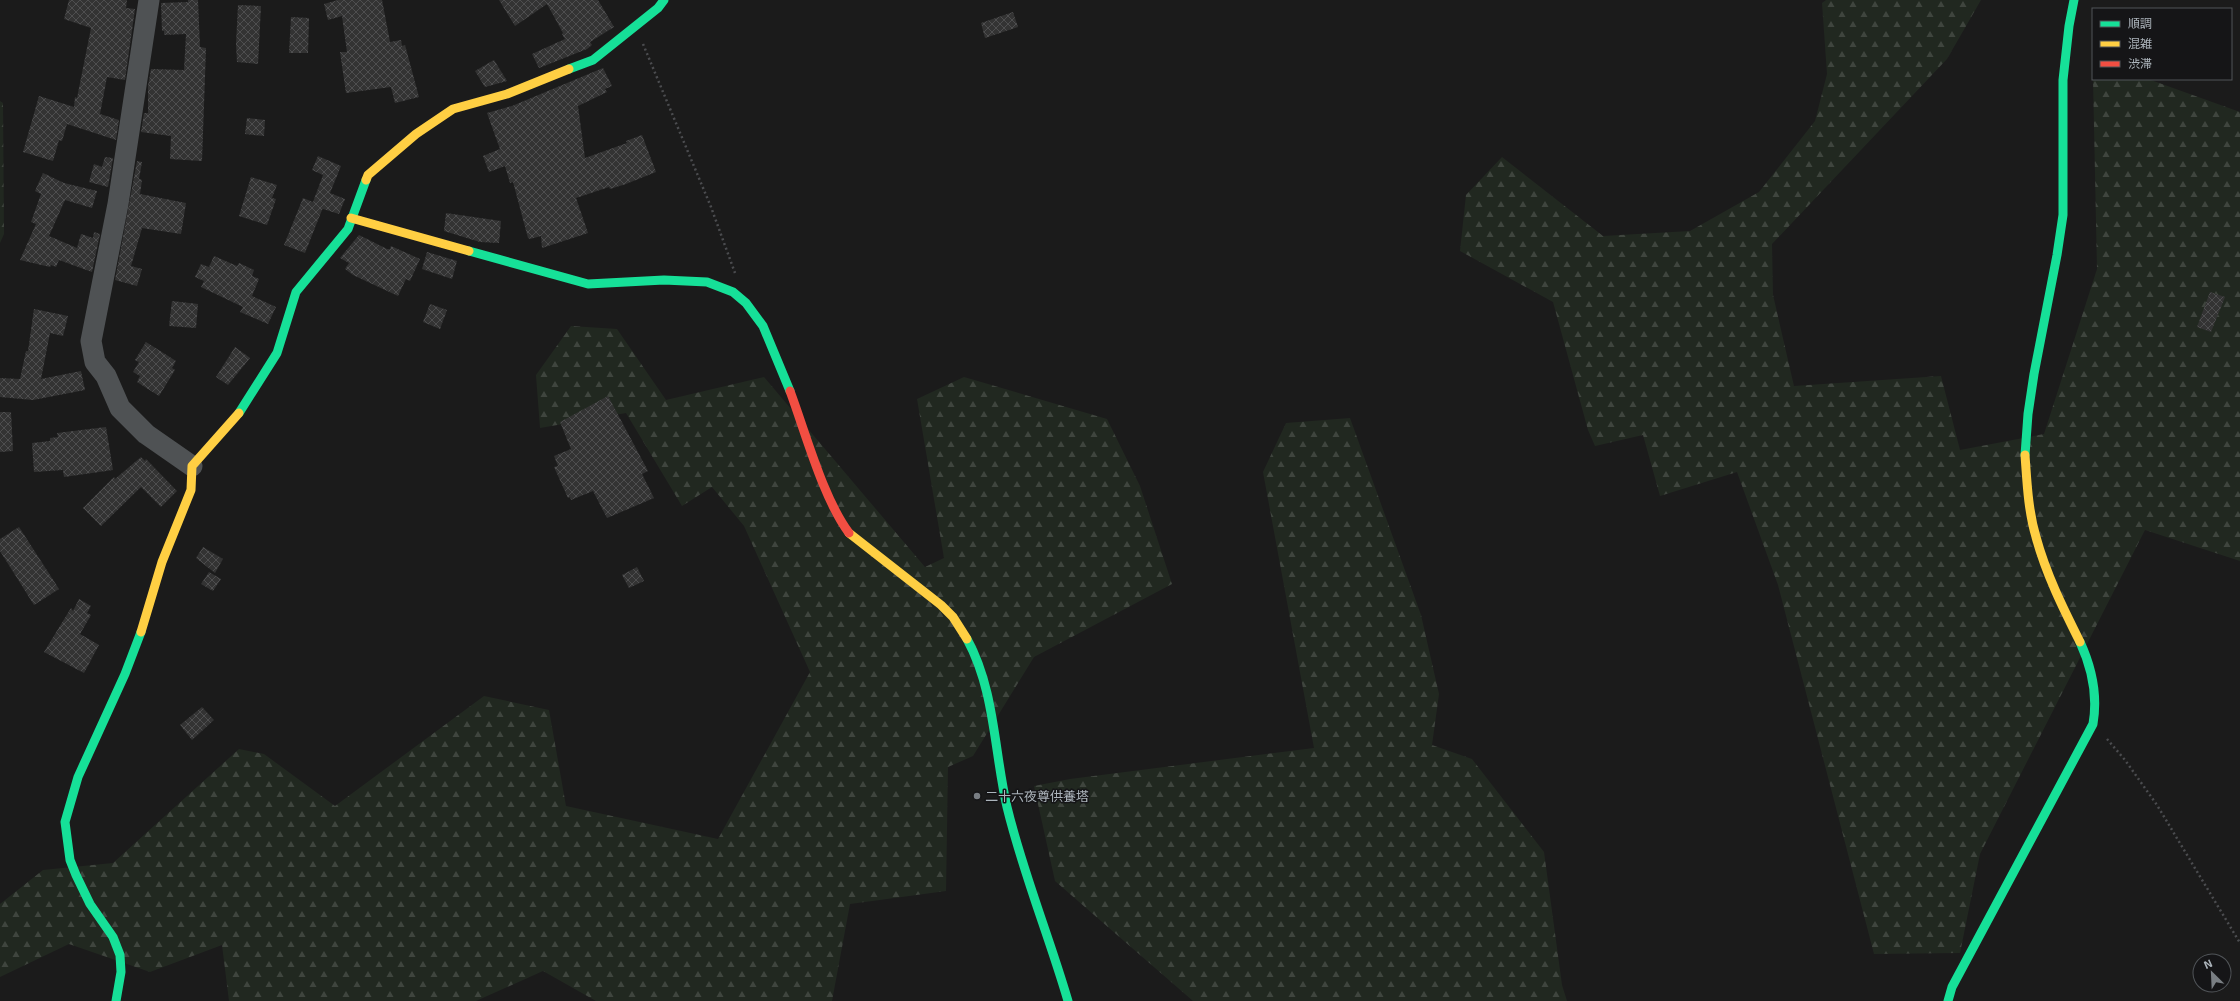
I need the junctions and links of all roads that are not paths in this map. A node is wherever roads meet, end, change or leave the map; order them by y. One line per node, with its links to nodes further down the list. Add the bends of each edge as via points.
1 (149, 0): 5 (street, via 118,204 91,341 95,362 106,376 120,408 146,434)
2 (664, 0): 4 (street, via 658,8 593,60 507,94 446,113 416,134 368,175)
3 (2074, 0): 8 (street, via 2062,79 2062,229 2054,281 2030,390 2026,420 2025,471 2031,518 2040,551 2088,660 2096,701 2093,724 1952,987)
4 (351, 218): 5 (street, via 348,229 296,292 277,353 255,388 236,417); 7 (street, via 577,282 707,282 733,292 746,303 763,326 782,369 828,494 845,529 853,538 934,600 961,628 971,644 989,696 1006,803)
5 (192, 466): 6 (street, via 191,490 162,562 146,620 125,674 78,777 65,822 70,860 76,875 90,904 114,937 118,951 121,972)
6 (116, 1001)
7 (1068, 1001)
8 (1948, 1001)

